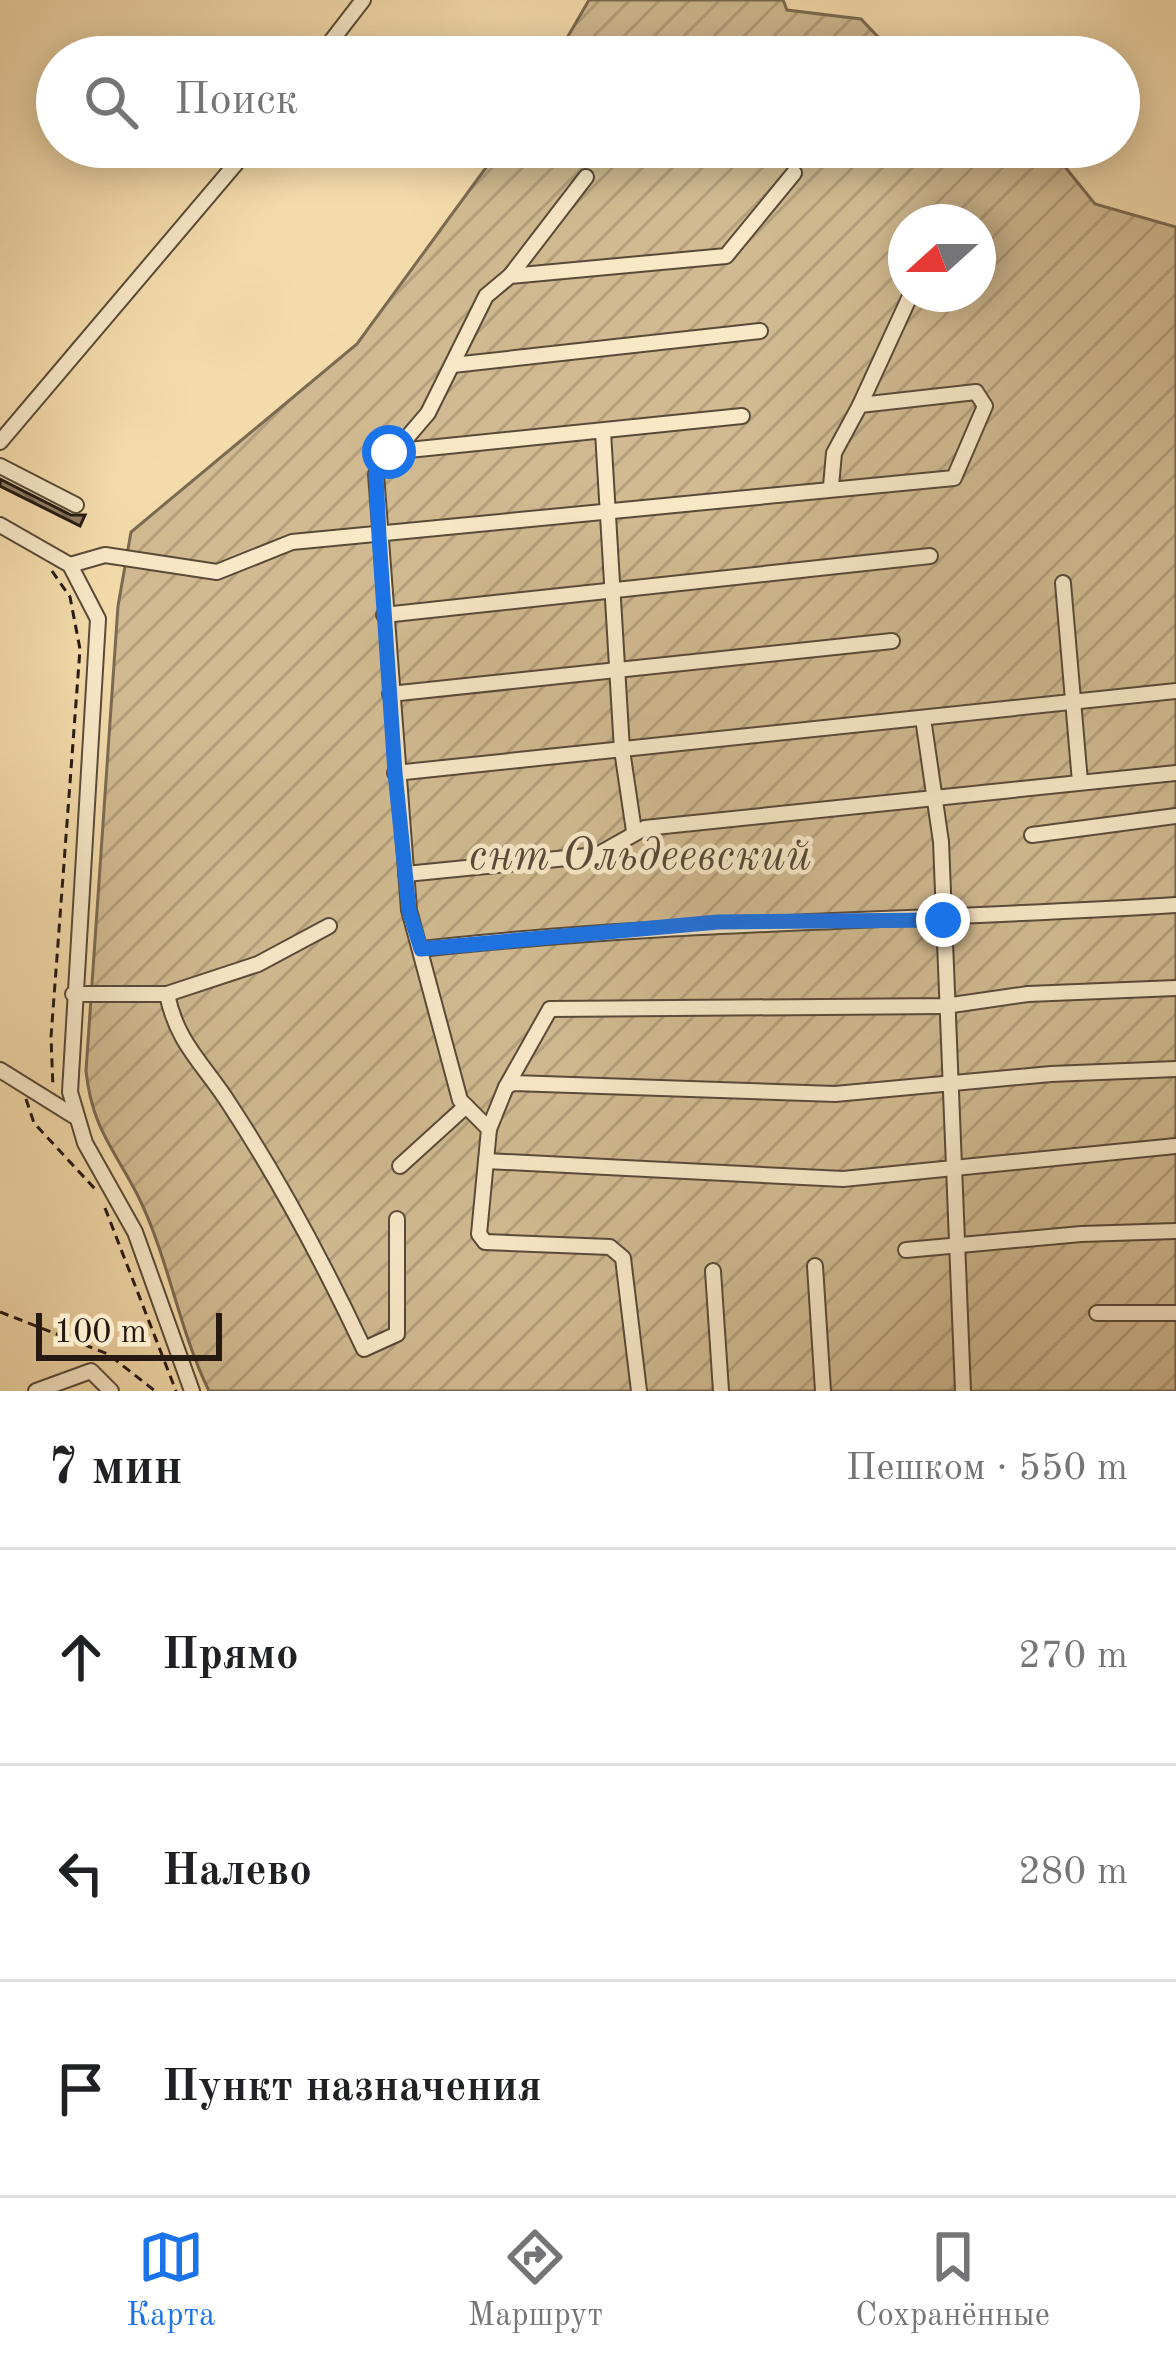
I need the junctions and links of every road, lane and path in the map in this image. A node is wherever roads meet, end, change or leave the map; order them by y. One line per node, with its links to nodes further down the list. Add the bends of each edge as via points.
1 (362, 0): 2 (street)
2 (335, 36)
3 (232, 168): 13 (street)
4 (794, 173): 6 (street, via 726,256)
5 (586, 177): 6 (street)
6 (511, 276): 9 (street, via 486,296)
7 (903, 312): 10 (street)
8 (760, 332): 9 (street)
9 (453, 364): 14 (street, via 428,413)
10 (860, 405): 16 (street, via 834,453); 16 (street, via 976,392 985,406 954,478)
11 (742, 416): 12 (street)
12 (603, 432): 14 (street); 18 (street)
13 (0, 442)
14 (389, 452): 20 (street, via 376,474)
15 (0, 466): 17 (street)
16 (831, 486): 18 (street)
17 (76, 505)
18 (610, 510): 20 (street); 25 (street)
19 (0, 525): 22 (street)
20 (379, 536): 22 (street, via 292,542 217,572 105,555); 26 (street)
21 (930, 556): 25 (street)
22 (70, 565): 47 (street, via 91,598 100,644)
23 (48, 568): 55 (path, via 70,598 80,649 51,1036)
24 (1063, 583): 31 (street)
25 (613, 589): 26 (street); 28 (street)
26 (384, 615): 30 (street)
27 (892, 640): 28 (street)
28 (618, 669): 30 (street); 33 (street)
29 (1176, 691): 31 (street)
30 (390, 694): 34 (street)
31 (1072, 702): 32 (street); 36 (street)
32 (923, 718): 33 (street); 37 (street)
33 (622, 750): 34 (street); 39 (street)
34 (395, 773): 41 (street)
35 (1176, 773): 36 (street)
36 (1080, 782): 37 (street)
37 (932, 797): 39 (street); 43 (street)
38 (1176, 816): 40 (street)
39 (634, 831): 41 (street, via 597,855)
40 (1032, 835)
41 (406, 874): 45 (street)
42 (1176, 905): 43 (street)
43 (943, 920): 45 (street, via 718,922); 49 (street)
44 (329, 926): 48 (street, via 258,964)
45 (421, 949): 56 (street)
46 (1176, 988): 49 (street)
47 (73, 994): 48 (street); 57 (street)
48 (167, 994): 65 (street, via 174,1029 229,1103 364,1349 397,1334)
49 (945, 1006): 52 (street); 53 (street, via 550,1009)
50 (1176, 1069): 52 (street)
51 (0, 1070): 54 (street)
52 (949, 1085): 53 (street, via 835,1094); 62 (street)
53 (506, 1087): 58 (street)
54 (26, 1089): 55 (street); 63 (path, via 34,1123)
55 (55, 1106): 57 (street)
56 (466, 1106): 58 (street); 61 (street)
57 (74, 1116): 78 (street, via 135,1232)
58 (489, 1129): 60 (street)
59 (1176, 1146): 62 (street)
60 (486, 1161): 62 (street, via 843,1179); 79 (street, via 479,1234 485,1243 610,1246 623,1258)
61 (400, 1166)
62 (952, 1166): 67 (street)
63 (97, 1192)
64 (104, 1206): 77 (path)
65 (397, 1220)
66 (1176, 1232): 67 (street)
67 (957, 1247): 68 (street); 82 (street)
68 (906, 1250)
69 (815, 1266): 81 (street)
70 (713, 1271): 80 (street)
71 (0, 1312): 76 (path, via 109,1354)
72 (1176, 1312): 73 (street)
73 (1097, 1313)
74 (36, 1391): 75 (street, via 91,1371)
75 (111, 1391)
76 (155, 1391)
77 (176, 1391)
78 (192, 1391)
79 (639, 1391)
80 (721, 1391)
81 (823, 1391)
82 (963, 1391)

